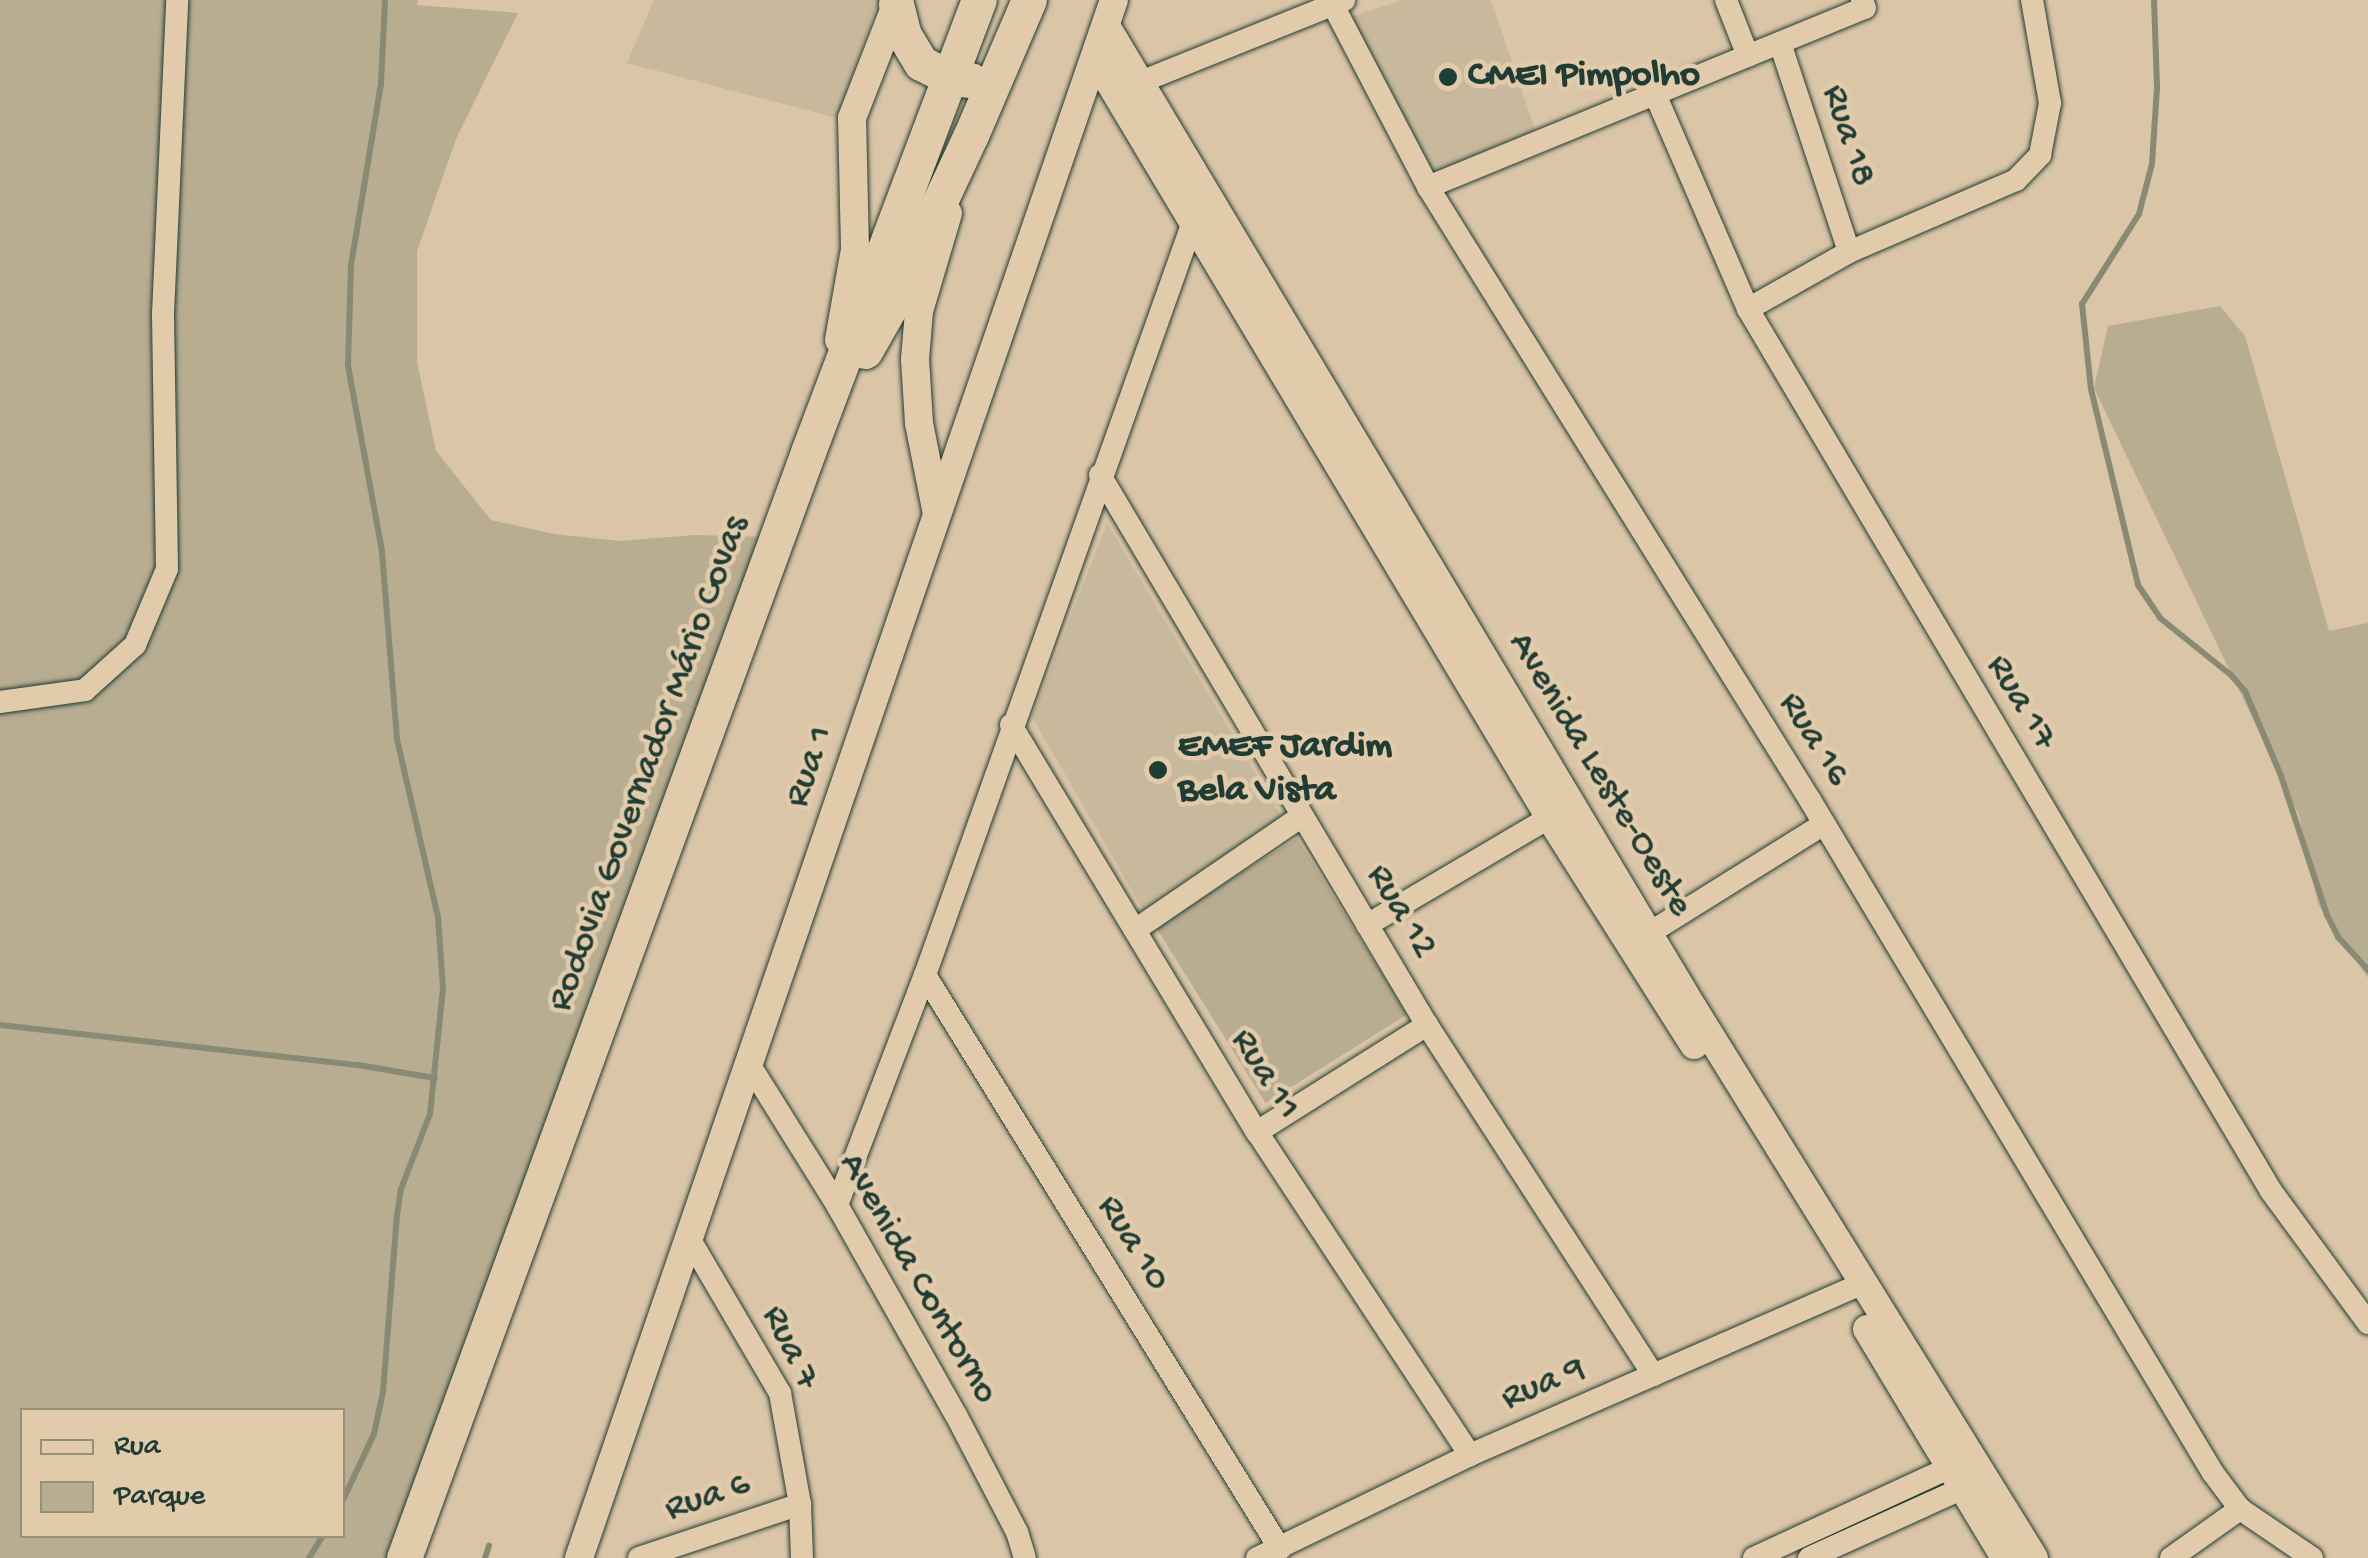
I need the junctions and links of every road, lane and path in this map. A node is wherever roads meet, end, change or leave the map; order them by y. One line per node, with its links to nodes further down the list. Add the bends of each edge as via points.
1 (177, 0): 26 (street, via 163,314 167,569 135,645 85,690)
2 (978, 0): 14 (main road, Rodovia Governador Mário Covas)
3 (1029, 0): 13 (main road)
4 (1726, 0): 11 (street)
5 (2032, 0): 20 (street, via 2050,102 2040,156 2016,180)
6 (897, 2): 14 (main road, via 904,35 920,63); 22 (street, via 852,118 855,250)
7 (1339, 2): 15 (street); 18 (street, Rua 16)
8 (1864, 4): 10 (street)
9 (1110, 13): 12 (street, Rua 1); 15 (street, Avenida Leste-Oeste)
10 (1780, 43): 11 (street); 20 (street, Rua 18)
11 (1748, 56): 16 (street)
12 (1096, 58): 15 (street, Avenida Leste-Oeste); 25 (street, Rua 1)
13 (1002, 68): 14 (main road, via 977,80); 17 (main road)
14 (951, 78): 22 (main road, Rodovia Governador Mário Covas)
15 (1128, 86): 19 (street, Avenida Leste-Oeste)
16 (1655, 94): 18 (street); 21 (street, Rua 17)
17 (971, 135): 23 (main road, via 893,302); 25 (street, via 919,311 919,423)
18 (1428, 186): 30 (street, Rua 16)
19 (1204, 214): 24 (street); 28 (street, Avenida Leste-Oeste)
20 (1848, 252): 21 (street)
21 (1748, 310): 41 (street, Rua 17, via 2271,1192)
22 (830, 396): 23 (main road, Rodovia Governador Mário Covas)
23 (808, 452): 48 (main road, Rodovia Governador Mário Covas)
24 (1100, 475): 27 (street); 29 (street, Rua 12)
25 (938, 516): 36 (street, Rua 1)
26 (0, 702)
27 (1011, 725): 32 (street, Rua 11); 34 (street)
28 (1560, 811): 31 (street); 33 (street, Avenida Leste-Oeste); 40 (street, Avenida Leste-Oeste)
29 (1302, 816): 31 (street, Rua 12); 32 (street)
30 (1824, 824): 33 (street); 46 (street, Rua 16)
31 (1367, 925): 35 (street, Rua 12)
32 (1135, 930): 37 (street, Rua 11)
33 (1650, 932): 40 (street, Avenida Leste-Oeste)
34 (924, 975): 38 (street); 47 (street, Rua 10)
35 (1427, 1026): 37 (street); 42 (street, Rua 12)
36 (749, 1064): 38 (street, Avenida Contorno); 39 (street, Rua 1)
37 (1257, 1132): 43 (street, Rua 11)
38 (837, 1205): 52 (street, Avenida Contorno, via 1017,1532)
39 (689, 1238): 45 (street, Rua 7, via 780,1393); 49 (street, Rua 1)
40 (1854, 1289): 42 (street, Rua 9); 44 (street, Avenida Leste-Oeste)
41 (2368, 1323)
42 (1653, 1375): 43 (street, Rua 9)
43 (1470, 1455): 47 (street, Rua 9)
44 (1967, 1474): 54 (street); 55 (street); 56 (street, Avenida Leste-Oeste); 57 (street, Avenida Leste-Oeste)
45 (800, 1504): 50 (street, Rua 6); 51 (street, Rua 7)
46 (2240, 1510): 58 (street); 59 (street)
47 (1280, 1549): 53 (street, Rua 9)
48 (404, 1558)
49 (579, 1558)
50 (639, 1558)
51 (802, 1558)
52 (1021, 1558)
53 (1257, 1558)
54 (1754, 1558)
55 (1809, 1558)
56 (2004, 1558)
57 (2034, 1558)
58 (2171, 1558)
59 (2312, 1558)

